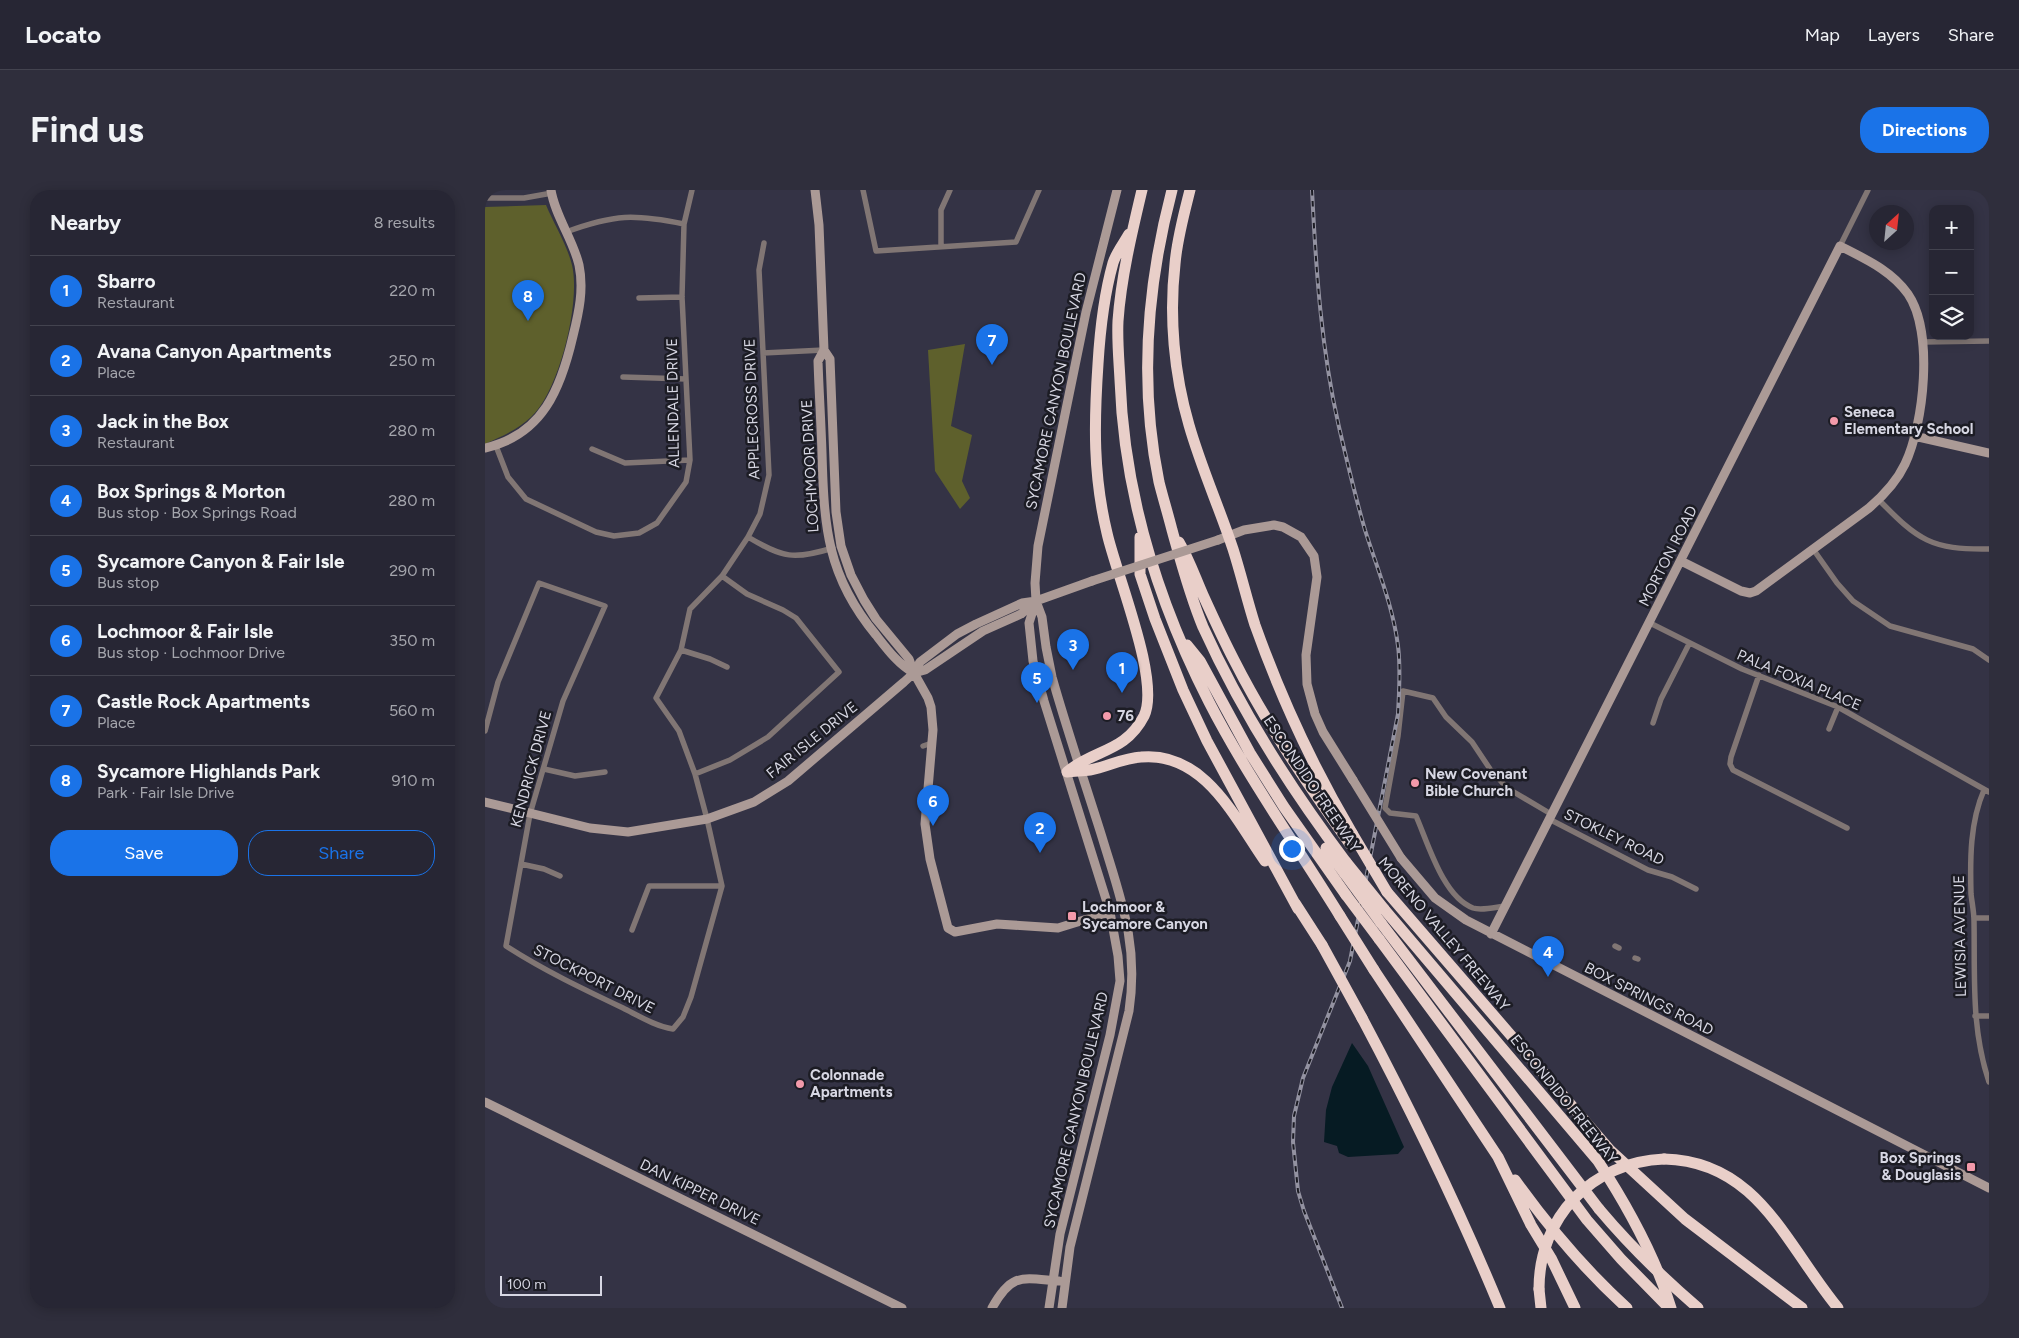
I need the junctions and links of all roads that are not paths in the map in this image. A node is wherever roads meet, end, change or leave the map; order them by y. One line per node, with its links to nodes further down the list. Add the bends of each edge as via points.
1 (692, 190): 13 (street, ALLENDALE DRIVE)
2 (815, 190): 23 (street, LOCHMOOR DRIVE)
3 (863, 190): 17 (street, via 876,251)
4 (950, 190): 17 (street, via 941,210)
5 (1039, 190): 17 (street, via 1017,242)
6 (1117, 190): 45 (street, SYCAMORE CANYON BOULEVARD, via 1086,312 1040,533 1035,582)
7 (1142, 190): 14 (highway)
8 (1172, 190): 33 (highway, ESCONDIDO FREEWAY, via 1155,261 1149,310 1148,396)
9 (1190, 190): 38 (highway, via 1175,264 1173,295 1178,374 1188,424)
10 (1868, 190): 18 (street, MORTON ROAD)
11 (551, 192): 12 (street, via 524,198); 15 (street)
12 (485, 198)
13 (684, 224): 15 (street, via 627,217 593,222); 19 (street, ALLENDALE DRIVE)
14 (1134, 226): 35 (highway, via 1118,321 1121,407); 58 (highway, via 1113,262 1100,341 1094,422 1107,534 1147,670 1149,701 1145,714 1131,735)
15 (566, 232): 28 (street, via 579,264 581,291 564,374 553,397 535,421)
16 (763, 244): 24 (street, APPLECROSS DRIVE, via 759,270)
17 (941, 246)
18 (1840, 246): 22 (street, via 1883,269 1899,283 1914,305); 43 (street, MORTON ROAD)
19 (682, 297): 20 (street); 26 (street, ALLENDALE DRIVE)
20 (639, 298)
21 (1989, 341): 22 (street)
22 (1923, 342): 27 (street, via 1922,396)
23 (824, 350): 24 (street); 39 (street, LOCHMOOR DRIVE, via 830,359 835,512); 40 (street, LOCHMOOR DRIVE, via 818,361 824,508)
24 (763, 353): 37 (street, APPLECROSS DRIVE, via 769,475 761,514)
25 (623, 377): 26 (street)
26 (687, 379): 32 (street, ALLENDALE DRIVE)
27 (1914, 436): 31 (street); 34 (street, via 1905,465)
28 (496, 446): 29 (street); 32 (street, ALLENDALE DRIVE, via 508,477 526,500 595,532 614,536 639,533 657,523 686,482)
29 (485, 448)
30 (592, 449): 32 (street, via 625,463)
31 (1989, 453)
32 (690, 460)
33 (1159, 482): 36 (highway, ESCONDIDO FREEWAY); 71 (highway, via 1175,558 1193,612 1221,678 1272,768)
34 (1879, 500): 41 (street); 42 (street, via 1915,534 1931,543)
35 (1140, 525): 47 (highway); 76 (highway, via 1141,574 1183,690 1207,741)
36 (1172, 530): 69 (highway, via 1255,701 1312,791); 71 (highway, ESCONDIDO FREEWAY, via 1203,626 1239,701)
37 (748, 537): 40 (street, via 769,550 790,556); 44 (street, APPLECROSS DRIVE)
38 (1223, 538): 45 (street, FAIR ISLE DRIVE, bridge); 69 (highway, via 1298,733); 81 (street, BOX SPRINGS ROAD, bridge, via 1274,524 1301,537 1314,556 1317,576 1306,655 1307,684 1323,732 1401,858 1429,892 1460,917)
39 (841, 546): 40 (street); 52 (street, LOCHMOOR DRIVE, via 864,600 909,659)
40 (830, 549): 52 (street, LOCHMOOR DRIVE, via 843,586 865,622 903,667)
41 (1813, 549): 43 (street, via 1762,588 1750,593); 50 (street, via 1853,601 1890,626 1973,649)
42 (1989, 549)
43 (1681, 561): 46 (street, MORTON ROAD)
44 (722, 576): 49 (street, APPLECROSS DRIVE, via 690,609); 62 (street, via 747,594 796,618 839,672 767,737 730,760)
45 (1037, 601): 52 (street, FAIR ISLE DRIVE, via 1004,610 957,634 920,662); 58 (street, SYCAMORE CANYON BOULEVARD, via 1043,616 1052,677); 61 (street, SYCAMORE CANYON BOULEVARD, via 1029,623 1033,661)
46 (1650, 623): 48 (street, PALA FOXIA PLACE); 66 (street, MORTON ROAD)
47 (1178, 634): 88 (highway, bridge, via 1209,702 1239,755 1374,970); 102 (highway, bridge, via 1200,661 1245,745 1279,799 1346,895 1581,1212 1621,1259)
48 (1689, 644): 53 (street, PALA FOXIA PLACE); 55 (street)
49 (681, 650): 51 (street); 62 (street, APPLECROSS DRIVE, via 655,698 679,731)
50 (1989, 660)
51 (727, 667)
52 (914, 673): 67 (street, FAIR ISLE DRIVE, via 788,781 754,802); 77 (street, LOCHMOOR DRIVE, via 928,698 933,718 927,745 925,824 929,859 948,928 955,932 997,924 1058,928)
53 (1759, 675): 54 (street, PALA FOXIA PLACE); 68 (street, via 1734,748 1730,764 1733,770)
54 (1838, 707): 56 (street); 63 (street, PALA FOXIA PLACE)
55 (1653, 722)
56 (1829, 729)
57 (485, 731): 59 (street, KENDRICK DRIVE, via 498,682 539,583 605,606 563,701)
58 (1080, 766): 61 (highway); 76 (highway, via 1144,756 1167,759 1190,768 1217,793); 92 (street, SYCAMORE CANYON BOULEVARD, via 1123,908 1132,948 1133,984 1071,1247)
59 (543, 769): 60 (street, via 575,776); 65 (street, KENDRICK DRIVE)
60 (605, 772)
61 (1067, 772): 77 (street, SYCAMORE CANYON BOULEVARD)
62 (695, 774): 67 (street, APPLECROSS DRIVE)
63 (1986, 791): 78 (street, LEWISIA AVENUE, via 1973,826 1971,896)
64 (485, 802): 65 (street, FAIR ISLE DRIVE)
65 (530, 814): 67 (street, FAIR ISLE DRIVE, via 590,828 628,832); 70 (street, KENDRICK DRIVE)
66 (1550, 816): 74 (street, STOKLEY ROAD, via 1648,870); 75 (street, MORTON ROAD); 75 (street, STOKLEY ROAD, via 1507,788 1433,698 1403,691 1385,808 1390,813 1416,816 1444,879 1457,897 1474,908)
67 (707, 819): 73 (street, APPLECROSS DRIVE)
68 (1847, 828)
69 (1351, 839): 104 (highway, MORENO VALLEY FREEWAY, bridge, via 1387,892 1610,1150 1685,1219)
70 (521, 864): 72 (street); 82 (street, KENDRICK DRIVE)
71 (1346, 868): 102 (highway, ESCONDIDO FREEWAY, bridge, via 1598,1161 1641,1234); 103 (highway, bridge, via 1381,924 1599,1209 1655,1271)
72 (560, 876)
73 (721, 886): 80 (street, via 649,886); 85 (street, APPLECROSS DRIVE, via 691,997 683,1017)
74 (1696, 889)
75 (1505, 906): 81 (street, MORTON ROAD)
76 (1298, 908): 90 (highway, bridge, via 1322,945 1405,1099)
77 (1111, 912): 91 (street, SYCAMORE CANYON BOULEVARD, via 1120,981 1061,1234)
78 (1974, 918): 79 (street); 83 (street, LEWISIA AVENUE)
79 (1989, 918)
80 (632, 930)
81 (1491, 934): 89 (street, BOX SPRINGS ROAD)
82 (506, 946): 85 (street, STOCKPORT DRIVE, via 584,990 655,1024)
83 (1975, 1016): 84 (street); 86 (street, LEWISIA AVENUE)
84 (1989, 1016)
85 (673, 1029)
86 (1989, 1082)
87 (485, 1102): 93 (street, DAN KIPPER DRIVE)
88 (1497, 1157): 100 (highway); 101 (highway, via 1553,1230)
89 (1989, 1188)
90 (1465, 1228): 97 (highway); 98 (highway)
91 (1055, 1281): 92 (street); 94 (street, via 1029,1278 1015,1281 1003,1290); 95 (street, SYCAMORE CANYON BOULEVARD)
92 (1067, 1282): 96 (street, SYCAMORE CANYON BOULEVARD)
93 (902, 1308)
94 (992, 1308)
95 (1049, 1308)
96 (1062, 1308)
97 (1491, 1308)
98 (1499, 1308)
99 (1541, 1308): 105 (highway, bridge, via 1540,1270 1546,1245 1561,1214 1572,1200 1614,1170 1636,1162 1664,1159 1712,1168 1750,1192)
100 (1575, 1308)
101 (1627, 1308)
102 (1670, 1308)
103 (1698, 1308)
104 (1802, 1308)
105 (1838, 1308)

